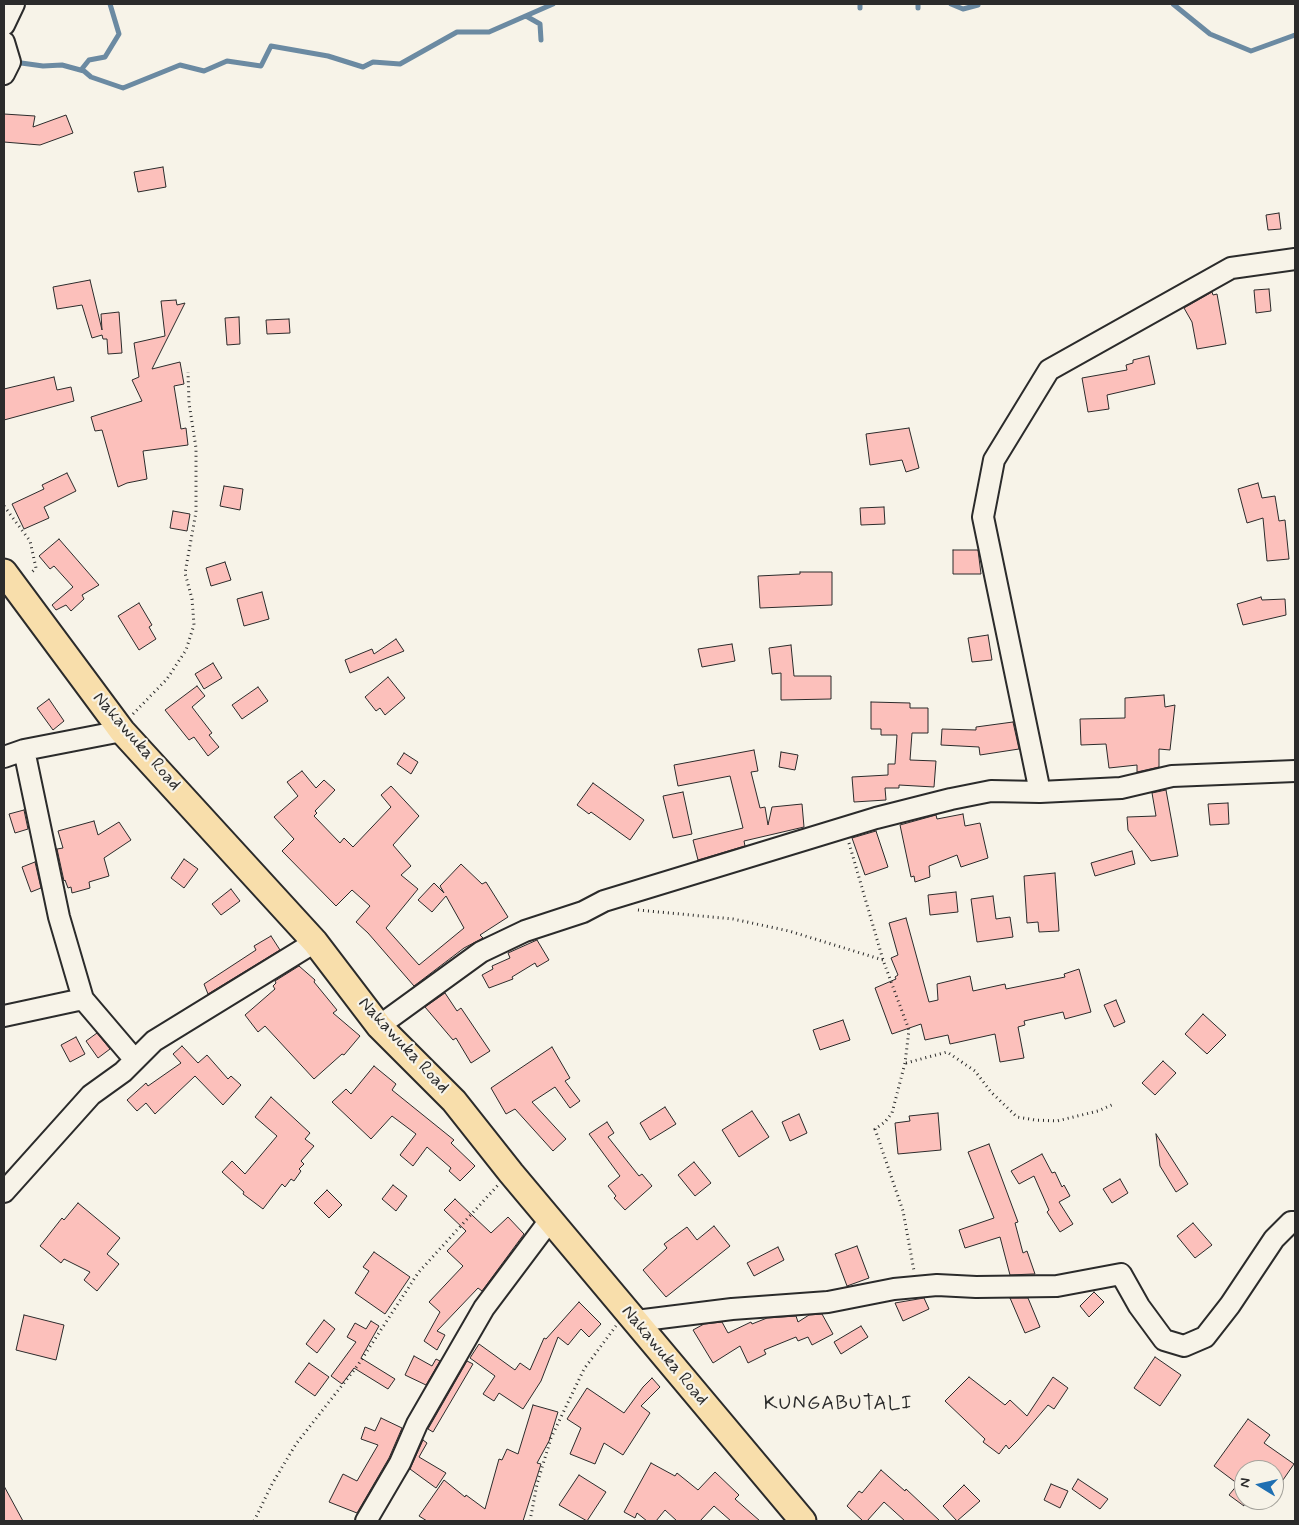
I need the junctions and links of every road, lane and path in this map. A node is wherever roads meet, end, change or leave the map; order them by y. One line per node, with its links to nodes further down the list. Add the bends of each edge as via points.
1 (14, 4): 2 (street)
2 (4, 25)
3 (4, 42): 4 (street, via 10,62)
4 (4, 74)
5 (1295, 258): 13 (street, via 1231,268 1049,370 994,460 983,517)
6 (188, 372): 9 (path, via 196,448 196,512 185,573 194,625 186,650 167,679 136,709)
7 (4, 506): 8 (path, via 30,541 36,568 33,572)
8 (8, 578): 9 (main road, Nakawuka Road)
9 (122, 732): 10 (street); 16 (main road, Nakawuka Road)
10 (24, 750): 11 (street); 18 (street, via 59,917)
11 (4, 757)
12 (1295, 771): 13 (street, via 1172,776 1120,788)
13 (1040, 792): 14 (street, via 990,792 967,796)
14 (844, 828): 15 (street); 17 (path)
15 (604, 901): 17 (path, via 623,909 733,919); 20 (street, via 583,912 525,931 481,952)
16 (315, 942): 20 (main road, Nakawuka Road); 21 (street, via 154,1041)
17 (884, 960): 22 (path, via 909,1030)
18 (83, 999): 19 (street); 21 (street)
19 (4, 1016)
20 (379, 1026): 24 (main road, Nakawuka Road, via 454,1101)
21 (134, 1060): 25 (street, via 91,1095)
22 (905, 1063): 23 (path, via 947,1052 975,1071 1017,1117 1057,1121); 28 (path, via 892,1113 875,1129 903,1211)
23 (1114, 1104)
24 (511, 1173): 26 (main road, Nakawuka Road); 30 (path, via 418,1273 358,1366 296,1444)
25 (4, 1192)
26 (550, 1220): 29 (main road, Nakawuka Road); 31 (street, via 484,1308)
27 (1295, 1222): 28 (street, via 1291,1222 1274,1239 1205,1337 1184,1346 1164,1340 1121,1274 1057,1286)
28 (917, 1287): 29 (street, via 828,1302)
29 (631, 1316): 32 (path, via 584,1369 552,1438 537,1484); 33 (main road, Nakawuka Road)
30 (254, 1521)
31 (366, 1521)
32 (530, 1521)
33 (803, 1521)

